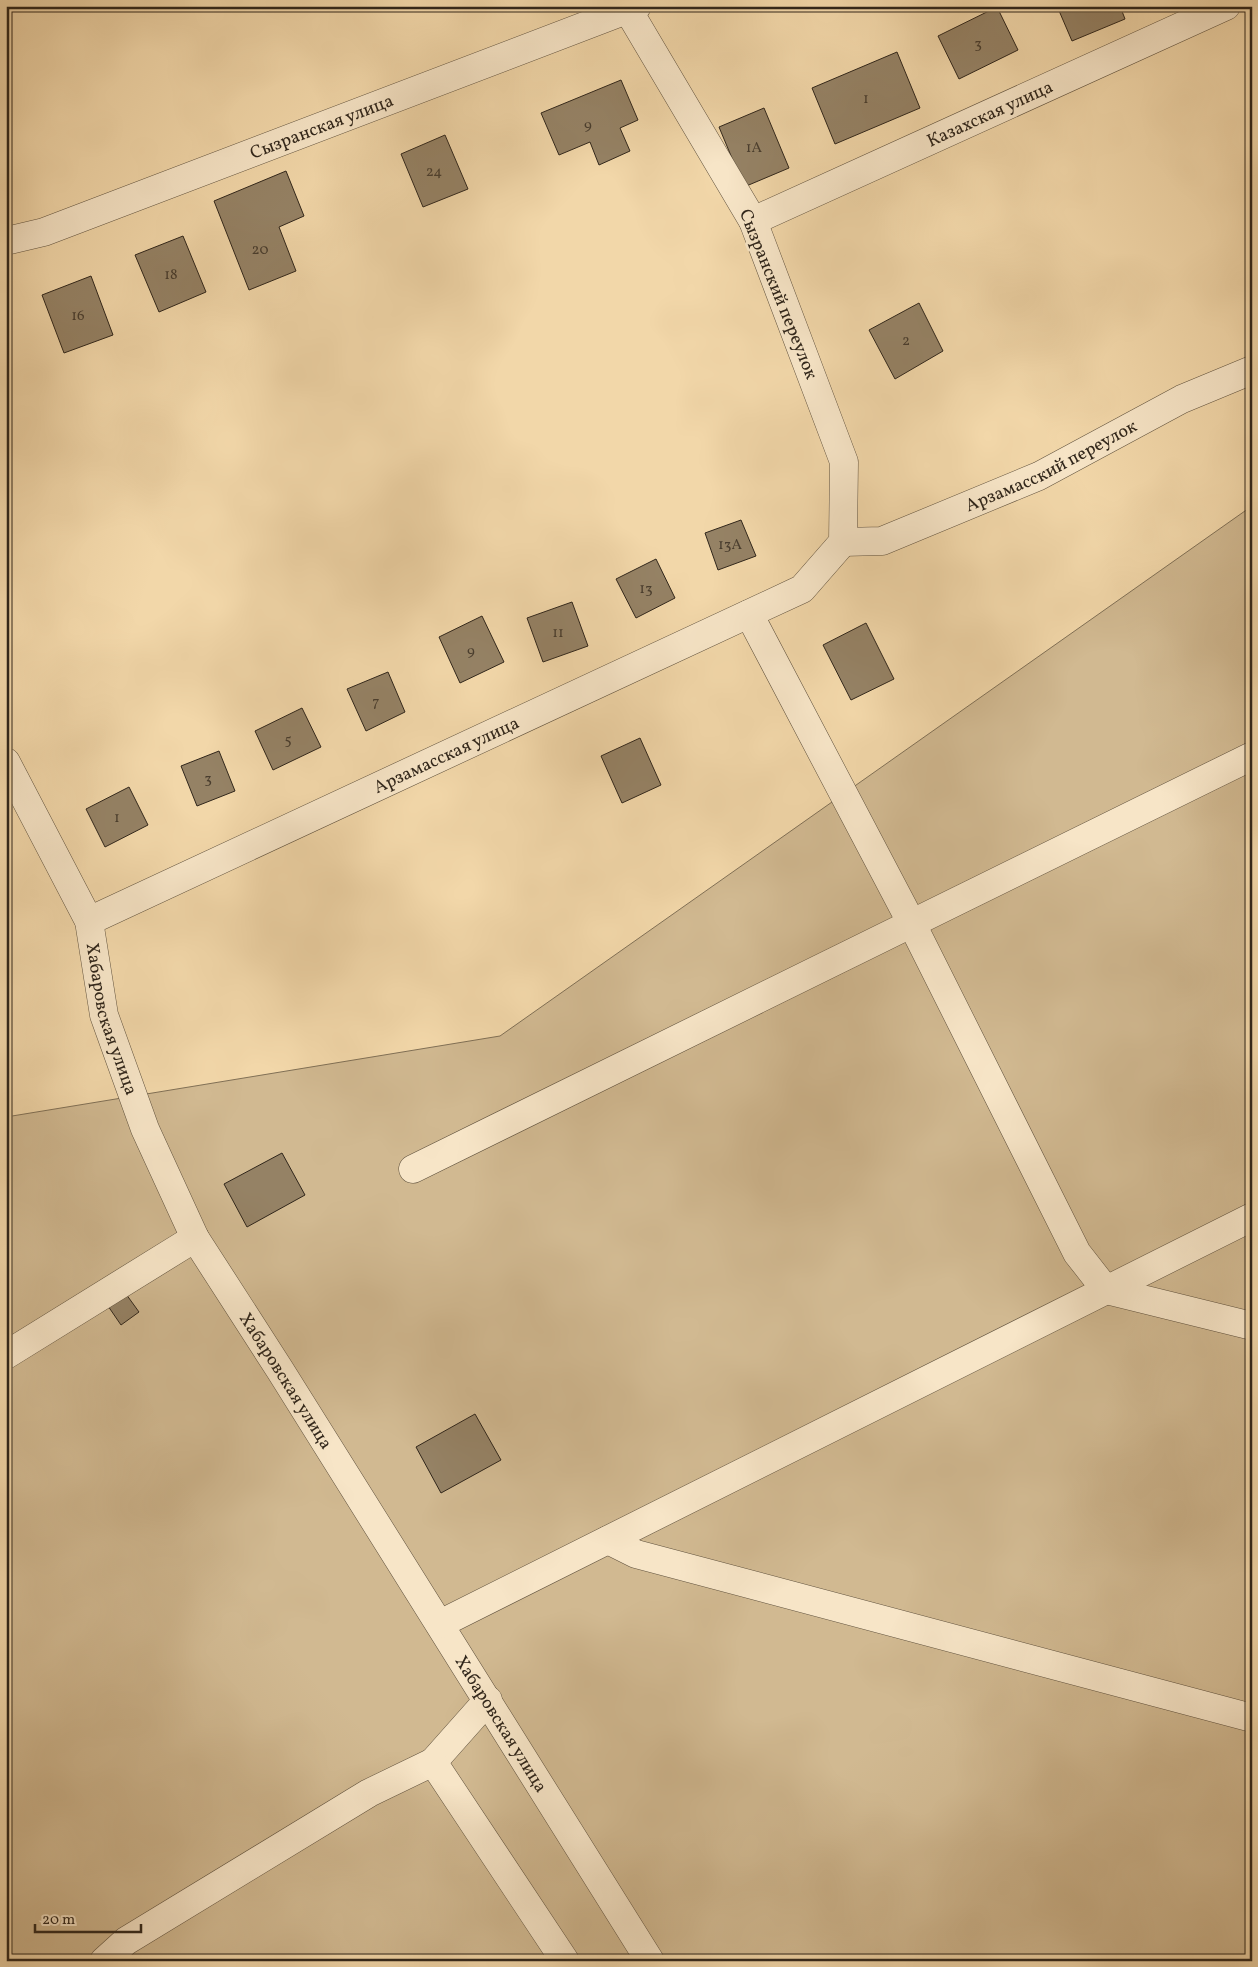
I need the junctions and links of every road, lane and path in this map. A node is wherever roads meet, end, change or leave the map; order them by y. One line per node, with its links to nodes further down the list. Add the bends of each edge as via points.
1 (1226, 6): 3 (street, Казахская улица)
2 (632, 8): 3 (street, Сызранский переулок); 4 (street, Сызранская улица, via 44,232)
3 (753, 221): 6 (street, Сызранский переулок, via 844,462)
4 (6, 241)
5 (1252, 370): 6 (street, Арзамасский переулок, via 1182,399 1039,476 882,541)
6 (844, 542): 7 (street, Арзамасская улица, via 802,589)
7 (749, 614): 10 (street, Арзамасская улица); 11 (street)
8 (1252, 756): 11 (street)
9 (6, 762): 10 (street, Хабаровская улица)
10 (89, 921): 14 (street, Хабаровская улица, via 104,1015 145,1130)
11 (912, 924): 12 (street); 15 (street, via 1077,1253)
12 (413, 1169)
13 (1252, 1217): 15 (street)
14 (195, 1238): 17 (street); 19 (street, Хабаровская улица)
15 (1106, 1290): 16 (street); 18 (street)
16 (1252, 1326)
17 (6, 1355)
18 (608, 1540): 19 (street); 21 (street, via 636,1554)
19 (440, 1624): 20 (street, Хабаровская улица)
20 (488, 1700): 22 (street); 25 (street, Хабаровская улица)
21 (1252, 1718)
22 (433, 1762): 23 (street, via 369,1793 126,1941); 24 (street)
23 (104, 1961)
24 (565, 1961)
25 (650, 1961)

